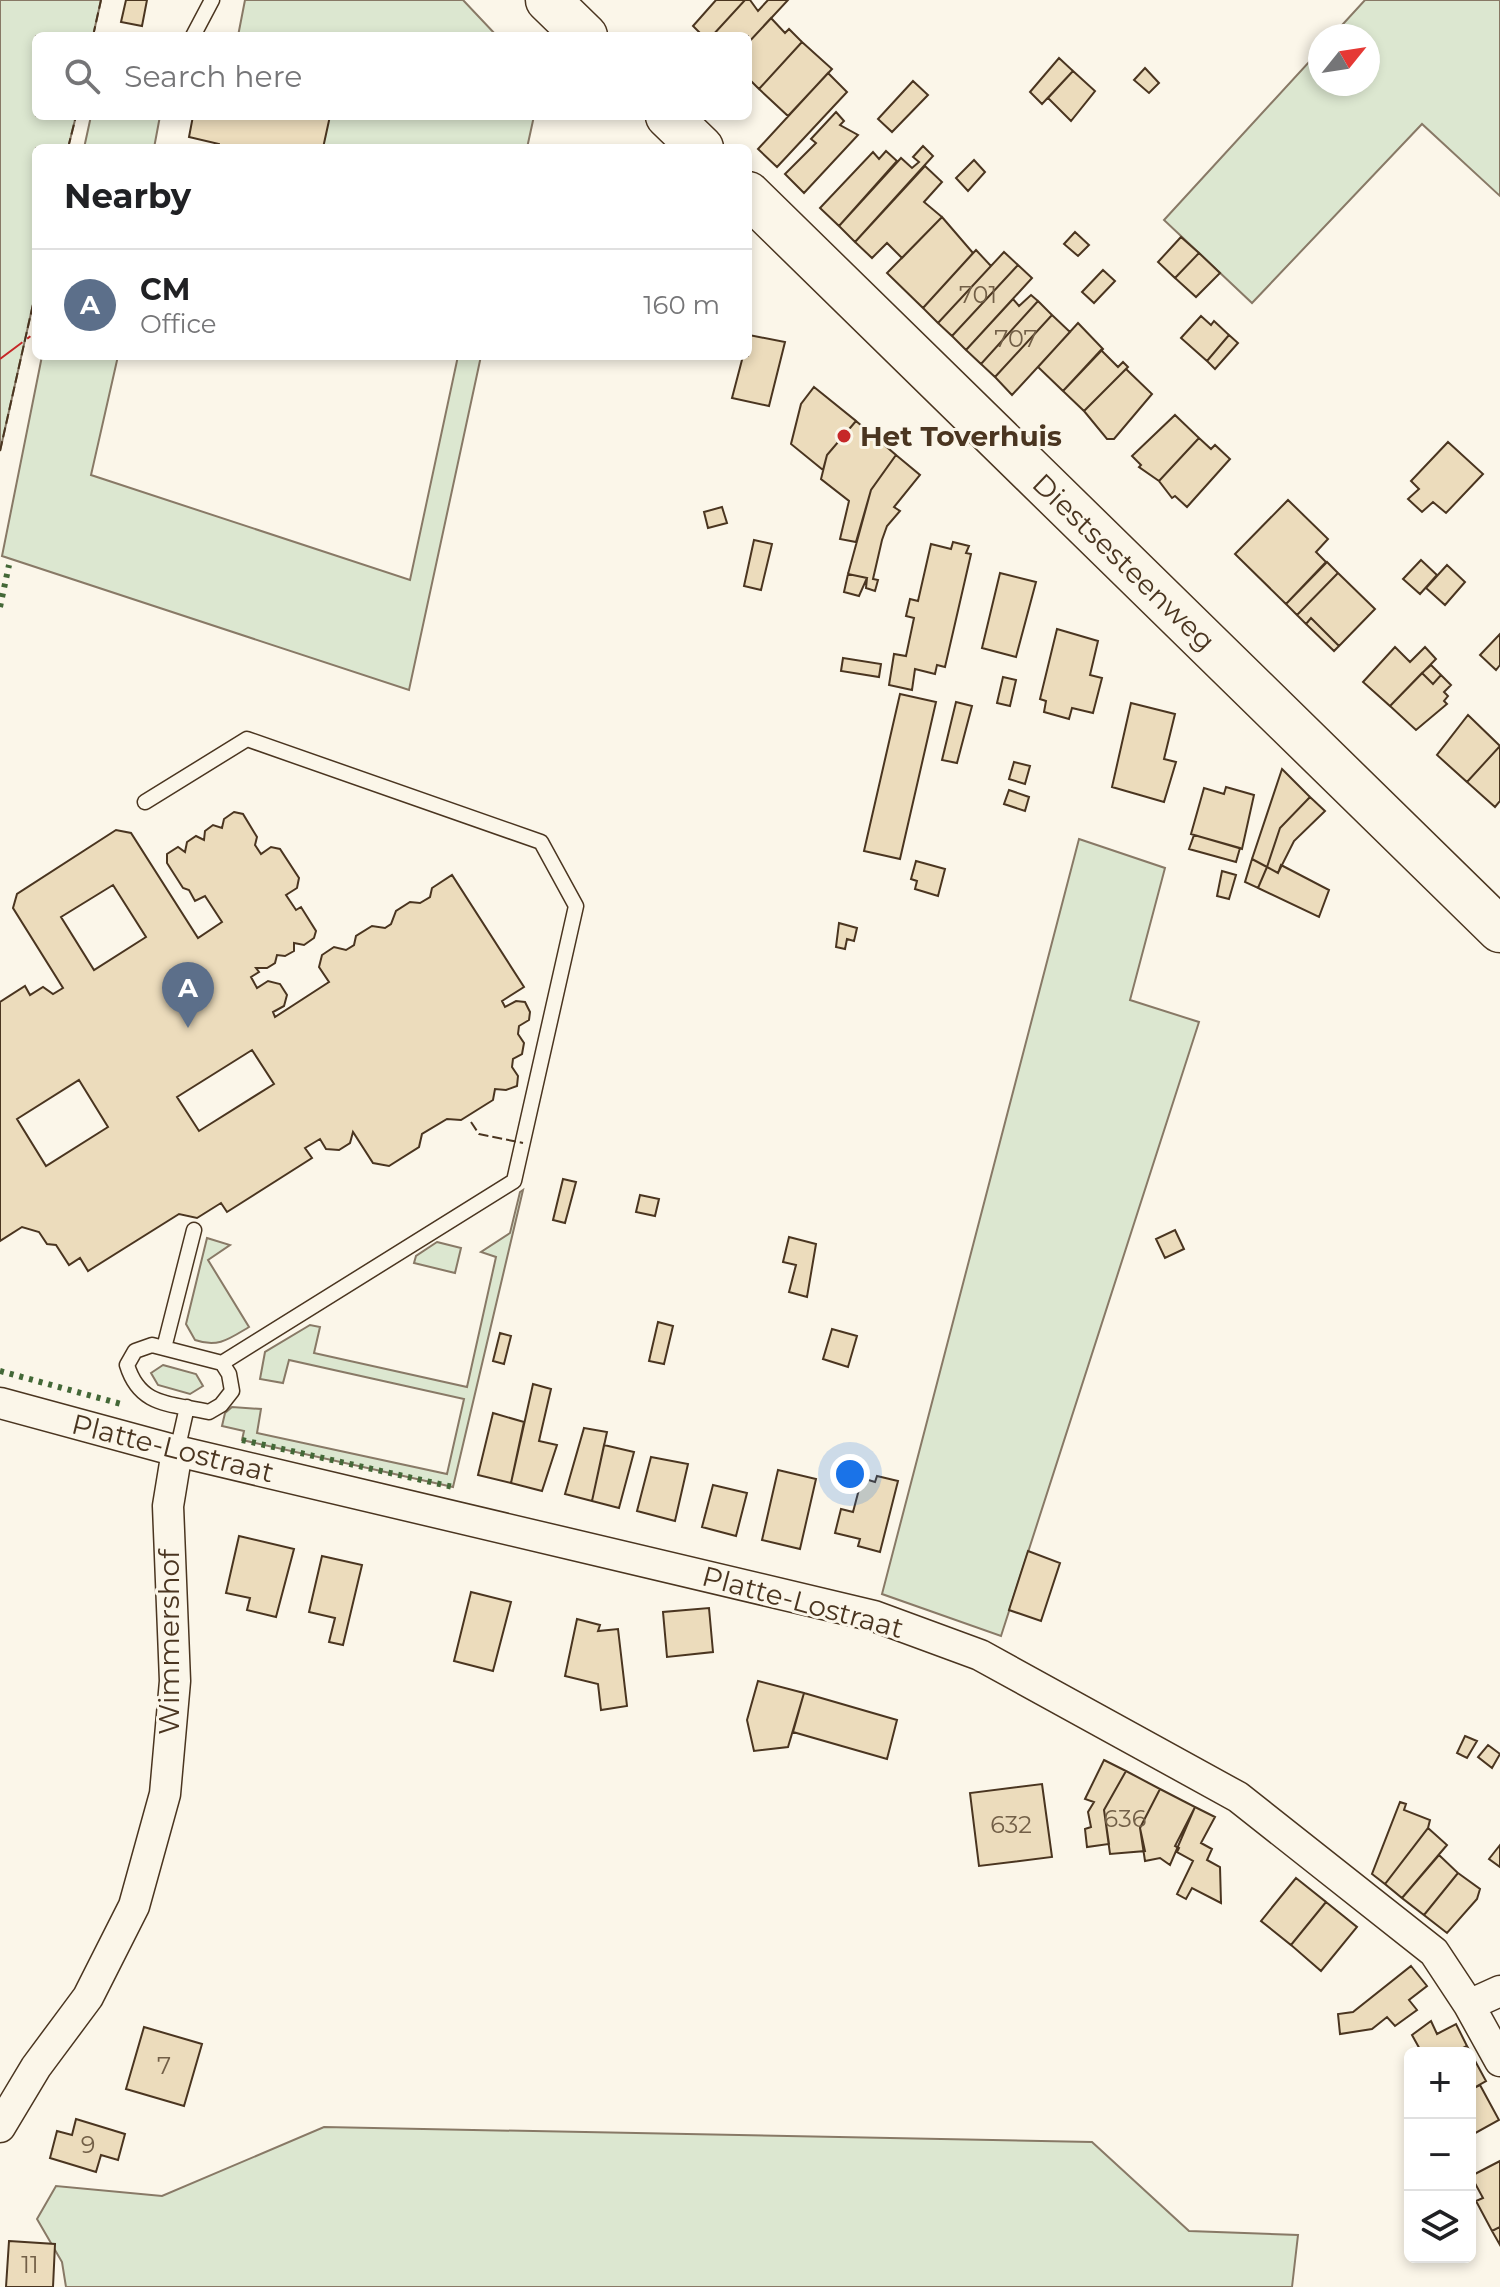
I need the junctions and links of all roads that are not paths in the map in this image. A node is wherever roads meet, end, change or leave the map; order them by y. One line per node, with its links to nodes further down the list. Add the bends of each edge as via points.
1 (212, 0): 3 (lane)
2 (548, 0): 4 (main road)
3 (195, 32)
4 (581, 32)
5 (672, 120): 6 (main road)
6 (697, 144)
7 (752, 198): 9 (main road, Diestsesteenweg)
8 (145, 802): 12 (lane, via 247,739 541,842 576,906 514,1181)
9 (1500, 930)
10 (194, 1230): 11 (lane)
11 (164, 1348): 12 (lane); 14 (lane, via 152,1345 135,1351 127,1365 132,1383 142,1396)
12 (222, 1363): 14 (lane, via 232,1391 221,1405 209,1412)
13 (0, 1403): 15 (street, Platte-Lostraat)
14 (187, 1407): 15 (lane)
15 (177, 1451): 17 (street, Platte-Lostraat, via 874,1616 980,1655 1238,1797 1434,1952); 19 (street, Wimmershof, via 168,1506 175,1681 165,1794 127,1919 88,1997)
16 (1500, 1991): 17 (street)
17 (1469, 2005): 18 (street, Platte-Lostraat)
18 (1500, 2061)
19 (0, 2127)

